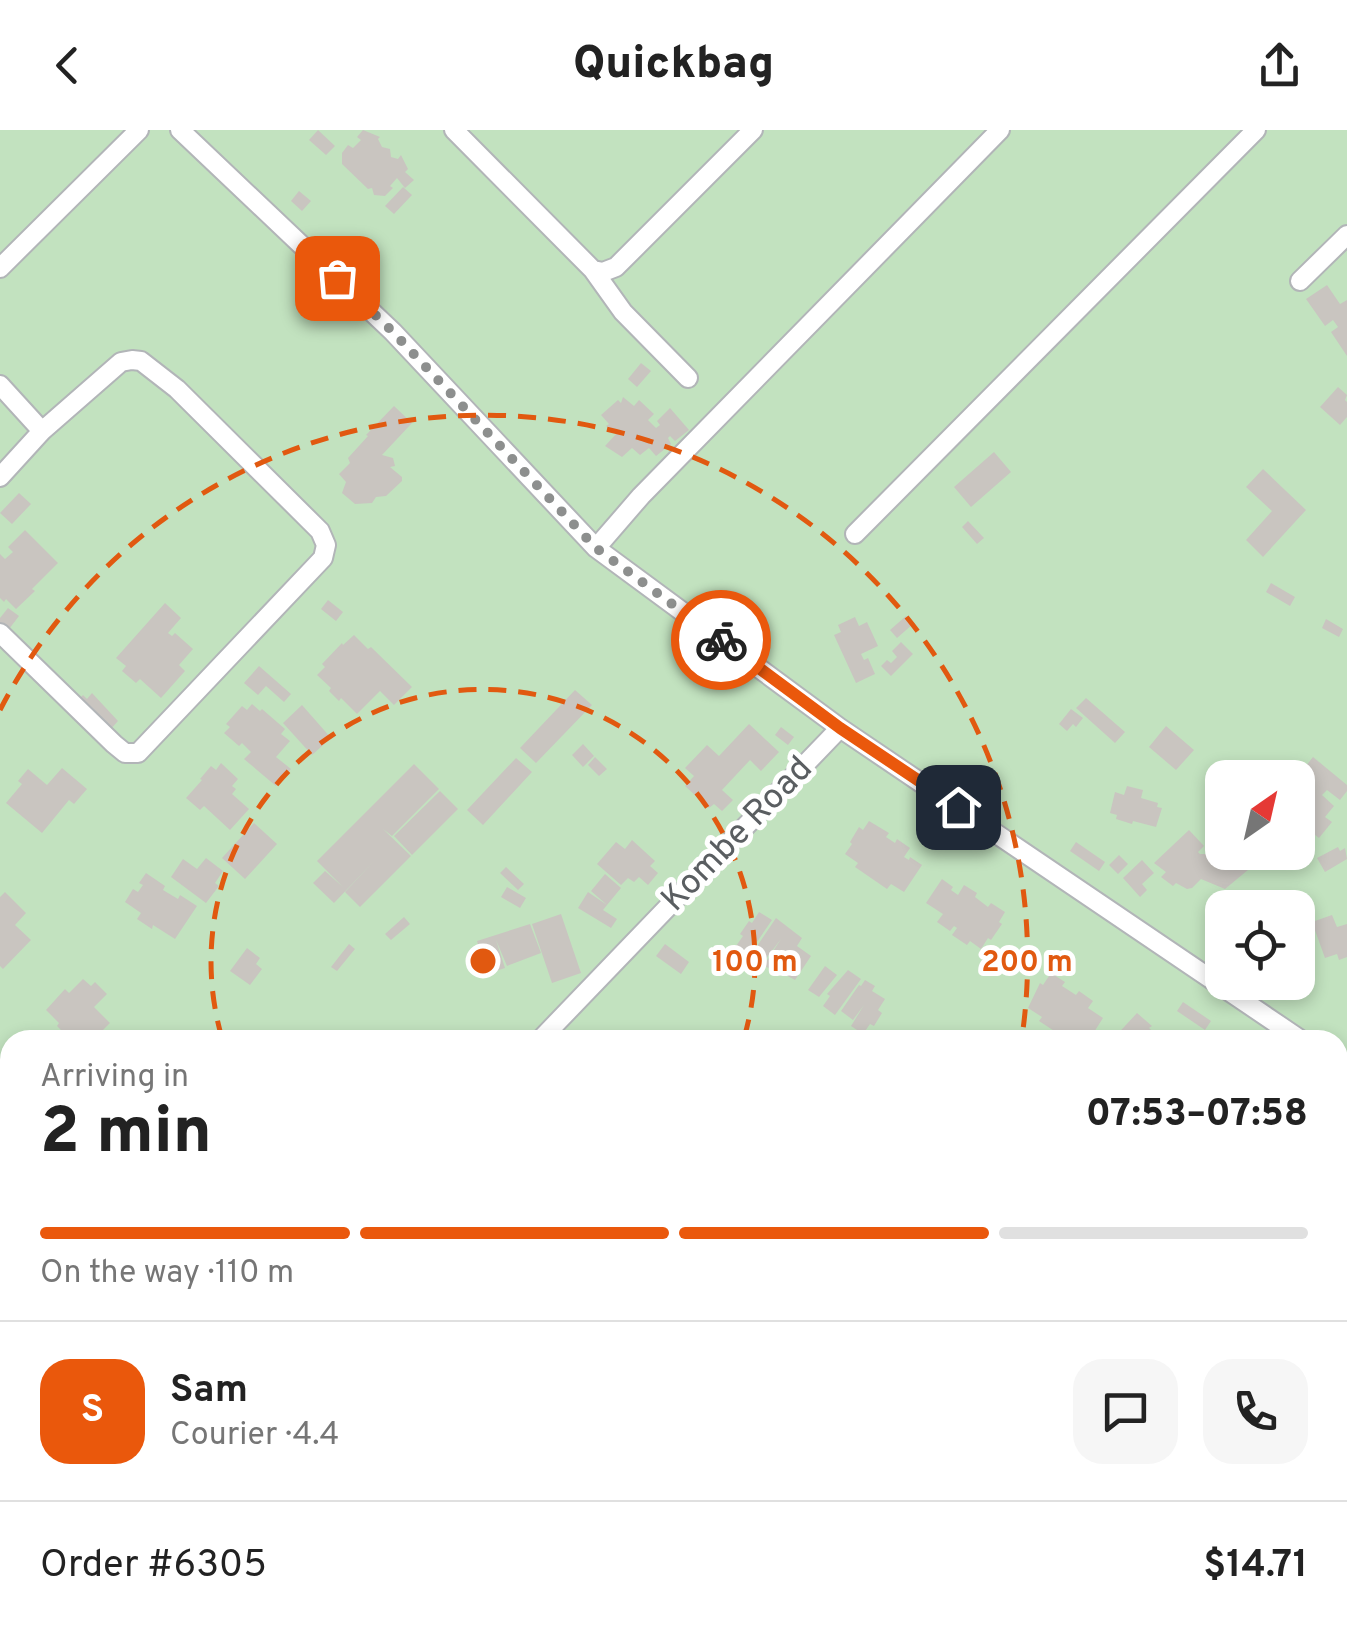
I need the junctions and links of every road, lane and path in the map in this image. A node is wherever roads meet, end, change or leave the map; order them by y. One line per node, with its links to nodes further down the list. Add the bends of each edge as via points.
1 (139, 130): 8 (street)
2 (180, 130): 16 (street, via 393,332)
3 (454, 130): 9 (street)
4 (754, 130): 9 (street, via 616,266)
5 (1000, 130): 16 (street)
6 (1256, 130): 15 (street)
7 (1347, 236): 10 (street)
8 (0, 268)
9 (593, 270): 11 (street, via 623,312)
10 (1300, 281)
11 (688, 378)
12 (0, 385): 13 (street)
13 (42, 431): 14 (street); 17 (street, via 120,362 142,361 326,544 322,558 138,753 114,744)
14 (0, 477)
15 (855, 534)
16 (596, 548): 18 (street)
17 (0, 633)
18 (840, 728): 19 (street, Kombe Road); 20 (street, Kombe Road)
19 (550, 1030)
20 (1286, 1030)

